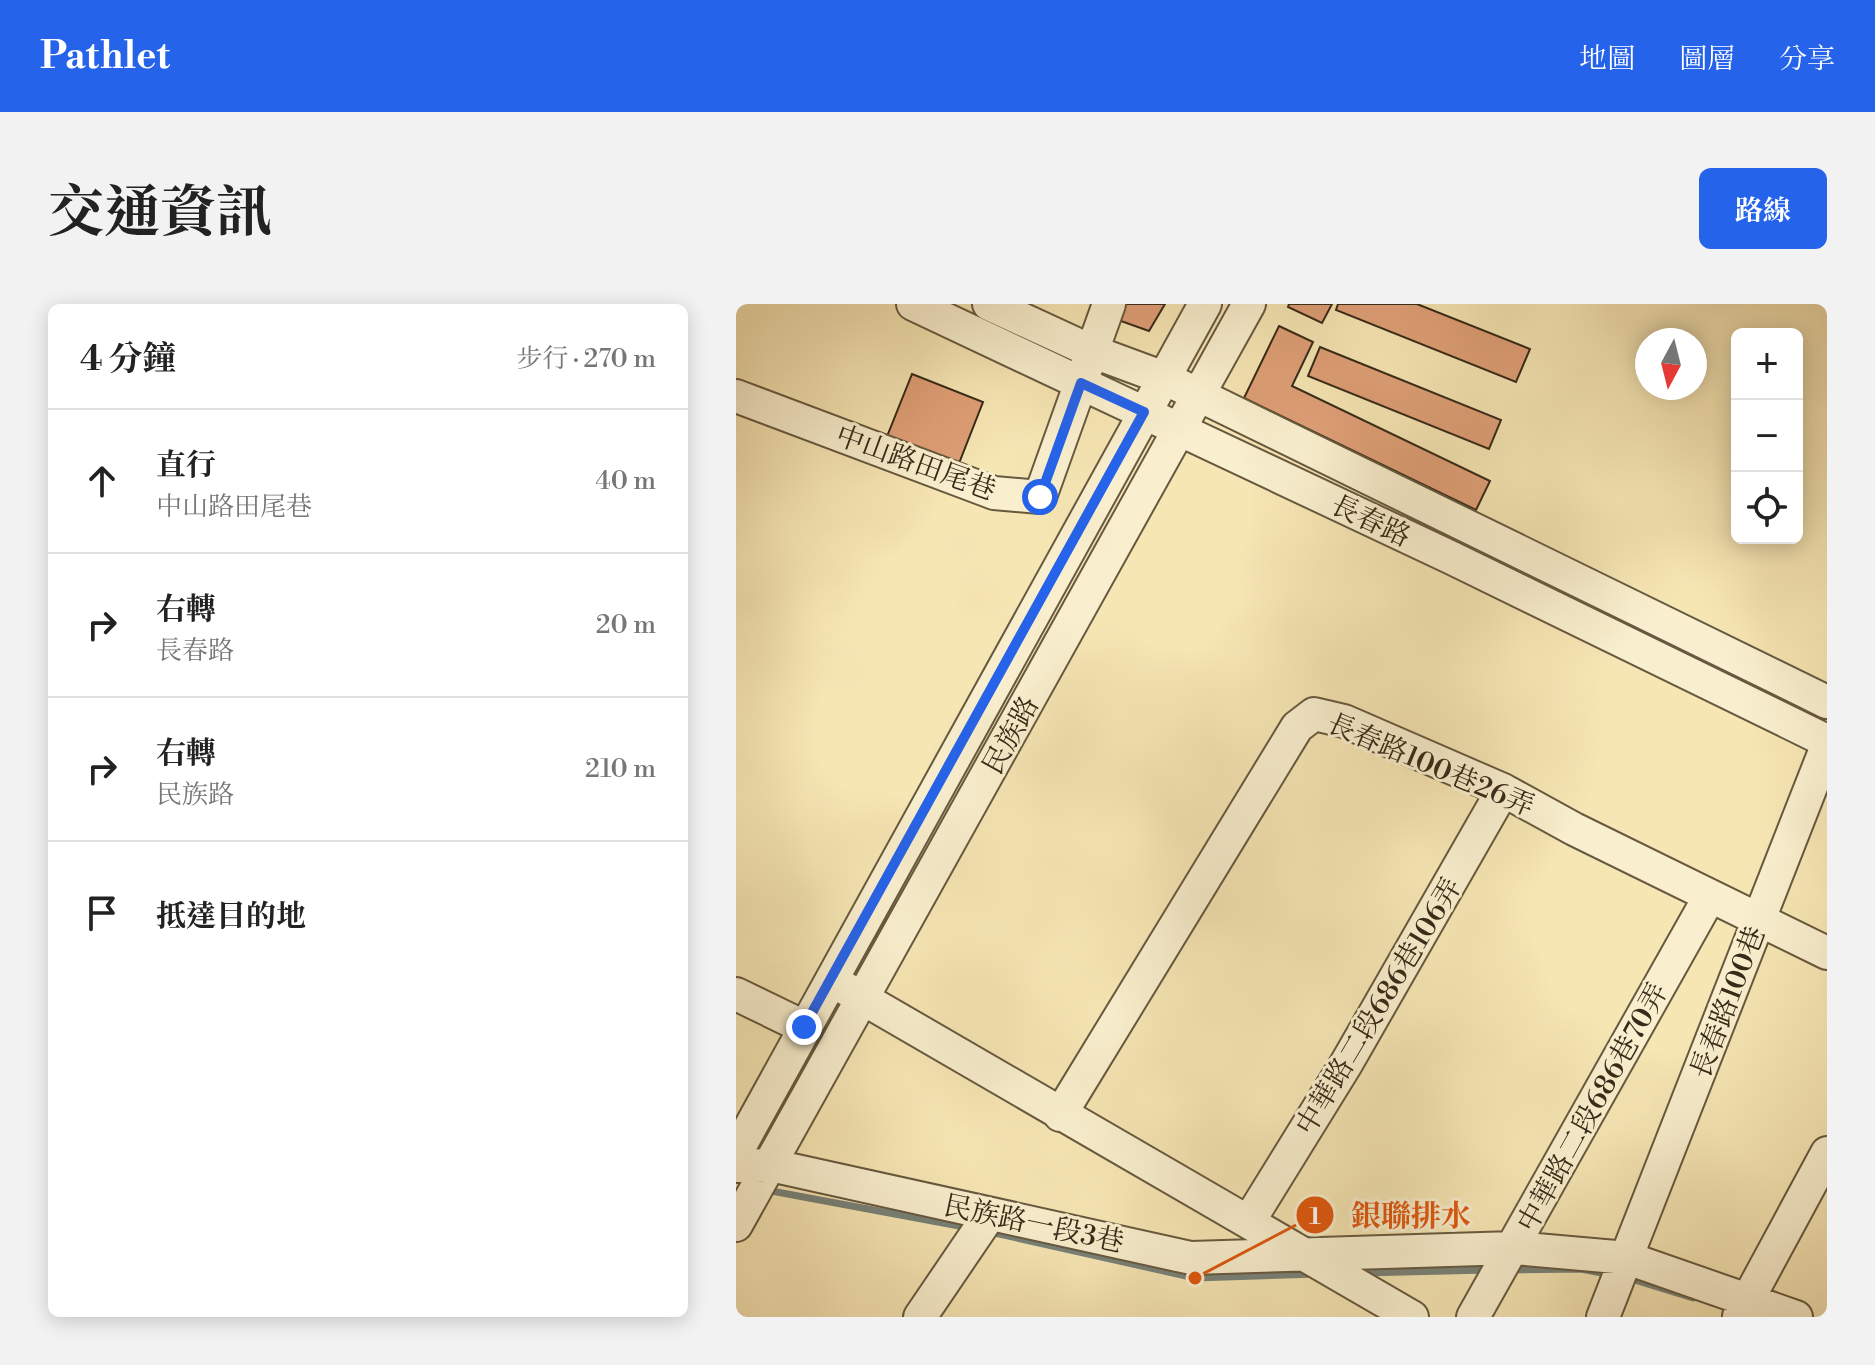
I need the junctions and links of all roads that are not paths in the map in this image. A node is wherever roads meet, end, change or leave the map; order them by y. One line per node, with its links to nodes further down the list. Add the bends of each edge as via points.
1 (888, 304): 9 (street, via 962,338)
2 (913, 304): 9 (street, 長春路)
3 (989, 304): 8 (street, 長春路)
4 (1020, 304): 8 (street)
5 (1109, 304): 8 (street, 中山路田尾巷)
6 (1205, 304): 10 (street, 民族路)
7 (1249, 304): 13 (street, 民族路)
8 (1091, 351): 10 (street, 長春路); 11 (street, 中山路田尾巷)
9 (1035, 362): 11 (street, 長春路)
10 (1164, 378): 13 (street, 長春路); 14 (street, 民族路)
11 (1081, 383): 12 (street, 中山路田尾巷, via 1040,497 994,493); 14 (street, 長春路)
12 (736, 396)
13 (1198, 397): 15 (street, 民族路); 16 (street, 長春路)
14 (1144, 412): 15 (street, 長春路); 22 (street, 民族路)
15 (1179, 431): 17 (street, 長春路, via 1452,558); 24 (street, 民族路)
16 (1827, 702)
17 (1827, 743): 20 (street, 長春路100巷)
18 (1503, 790): 19 (street, 長春路100巷26弄); 26 (street, 長春路100巷26弄, via 1344,721 1314,714 1297,727); 30 (street, 中華路二段686巷106弄)
19 (1710, 896): 20 (street, 長春路100巷26弄); 33 (street, 中華路二段686巷70弄)
20 (1759, 920): 21 (street); 35 (street, 長春路100巷)
21 (1827, 953)
22 (830, 980): 24 (street); 25 (street, 民族路)
23 (736, 994): 25 (street)
24 (863, 998): 26 (street); 29 (street, 民族路)
25 (804, 1027): 27 (street, 民族路)
26 (1060, 1115): 30 (street)
27 (736, 1153)
28 (1827, 1153): 36 (street)
29 (755, 1176): 31 (street, 民族路一段3巷); 32 (street, 民族路)
30 (1249, 1221): 34 (street)
31 (983, 1224): 34 (street, 民族路一段3巷, via 1191,1258); 37 (street)
32 (736, 1225)
33 (1505, 1263): 34 (street, 民族路一段3巷); 35 (street, 民族路一段3巷); 39 (street, 中華路二段686巷70弄)
34 (1324, 1267): 38 (street)
35 (1622, 1270): 36 (street, 民族路一段3巷); 40 (street, 長春路100巷)
36 (1745, 1307): 41 (street, 民族路一段3巷)
37 (920, 1317)
38 (1412, 1317)
39 (1473, 1317)
40 (1603, 1317)
41 (1796, 1317)

